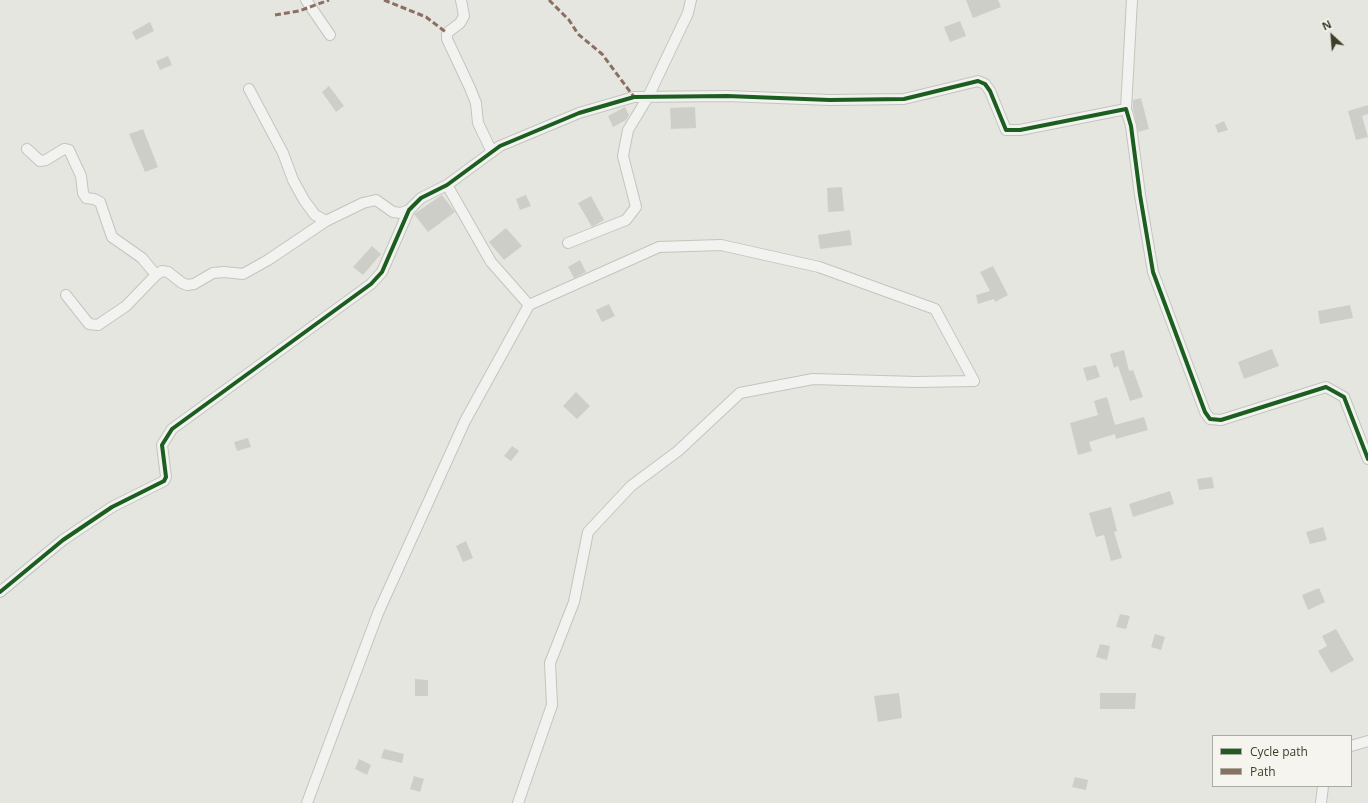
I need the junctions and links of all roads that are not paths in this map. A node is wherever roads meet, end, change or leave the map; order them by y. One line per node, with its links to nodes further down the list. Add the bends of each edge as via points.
1 (306, 0): 5 (street)
2 (461, 0): 10 (street, via 464,16 460,23 447,32 447,39 476,103 478,123)
3 (691, 0): 7 (street, via 688,13)
4 (1132, 0): 8 (street)
5 (330, 35)
6 (249, 89): 13 (street, via 283,153 304,200 315,215)
7 (648, 97): 8 (street, via 904,99 978,81 985,84 990,91 1006,130 1020,130); 10 (street, via 634,97 579,113 500,146); 14 (street, via 628,130 622,156 636,207 626,220)
8 (1126, 109): 18 (street, via 1131,126 1153,272 1205,412 1210,419 1221,420 1326,387 1344,397)
9 (27, 149): 15 (street, via 40,161 64,149 69,150 81,176 83,193 86,198 100,202 112,237 142,258)
10 (492, 152): 11 (street)
11 (447, 186): 12 (street, via 421,198); 17 (street, via 490,262)
12 (409, 210): 13 (street, via 401,214 393,212 376,200 347,210); 19 (street, via 382,272 371,284 172,429 162,445 166,477 164,481 112,507 63,540)
13 (326, 221): 15 (street, via 243,274 213,273 194,284 182,283 168,272 162,271)
14 (568, 243)
15 (156, 275): 16 (street, via 126,306 98,325 89,324)
16 (66, 295)
17 (529, 305): 23 (street, via 465,420 378,613); 24 (street, via 659,247 721,246 819,267 935,309 974,381 813,379 740,393 678,451 631,486 588,532 574,602 550,663 552,705)
18 (1368, 459)
19 (0, 592)
20 (1368, 741): 21 (street)
21 (1352, 746)
22 (1323, 787): 25 (street)
23 (307, 803)
24 (518, 803)
25 (1320, 803)

